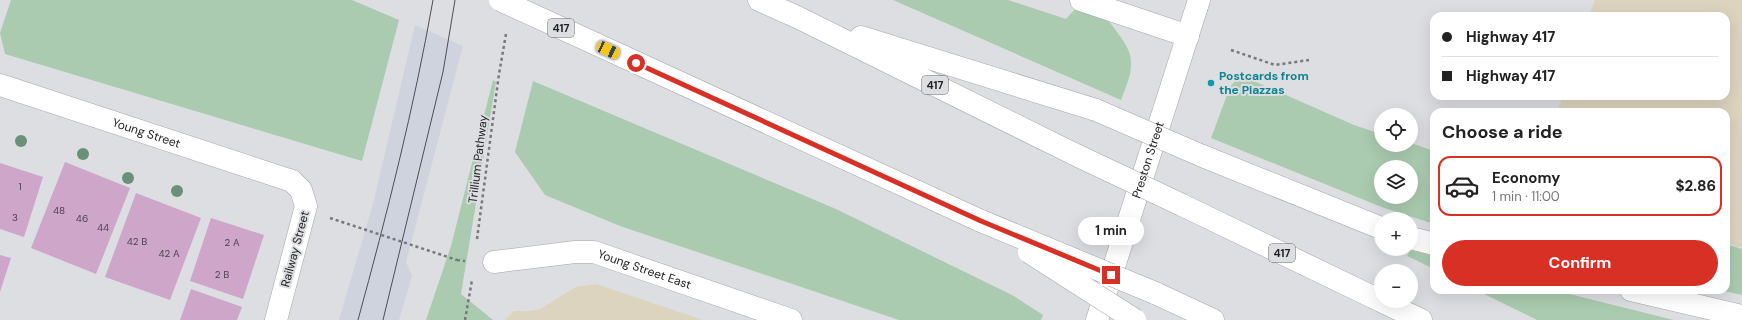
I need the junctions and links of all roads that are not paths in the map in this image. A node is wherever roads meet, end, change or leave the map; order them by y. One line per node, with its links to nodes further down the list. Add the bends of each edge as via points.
1 (500, 0): 9 (main road, 417, bridge)
2 (759, 0): 5 (main road, 417)
3 (1081, 0): 6 (main road)
4 (1200, 0): 6 (main road, Preston Street)
5 (797, 17): 10 (main road, bridge, via 1096,110); 15 (main road, 417, bridge, via 1074,154)
6 (1188, 36): 20 (main road, Preston Street)
7 (0, 84): 8 (main road, Young Street)
8 (292, 182): 18 (main road, Railway Street, via 301,190 306,206)
9 (981, 221): 21 (main road, bridge); 22 (main road, 417, bridge, via 1155,293)
10 (1374, 225)
11 (1418, 240): 12 (main road)
12 (1430, 243)
13 (494, 262): 19 (main road, Young Street East, via 594,252)
14 (1648, 294): 17 (main road)
15 (1374, 298)
16 (1395, 308): 23 (main road, 417)
17 (1742, 316)
18 (276, 320)
19 (791, 320)
20 (1098, 320)
21 (1135, 320)
22 (1213, 320)
23 (1420, 320)

